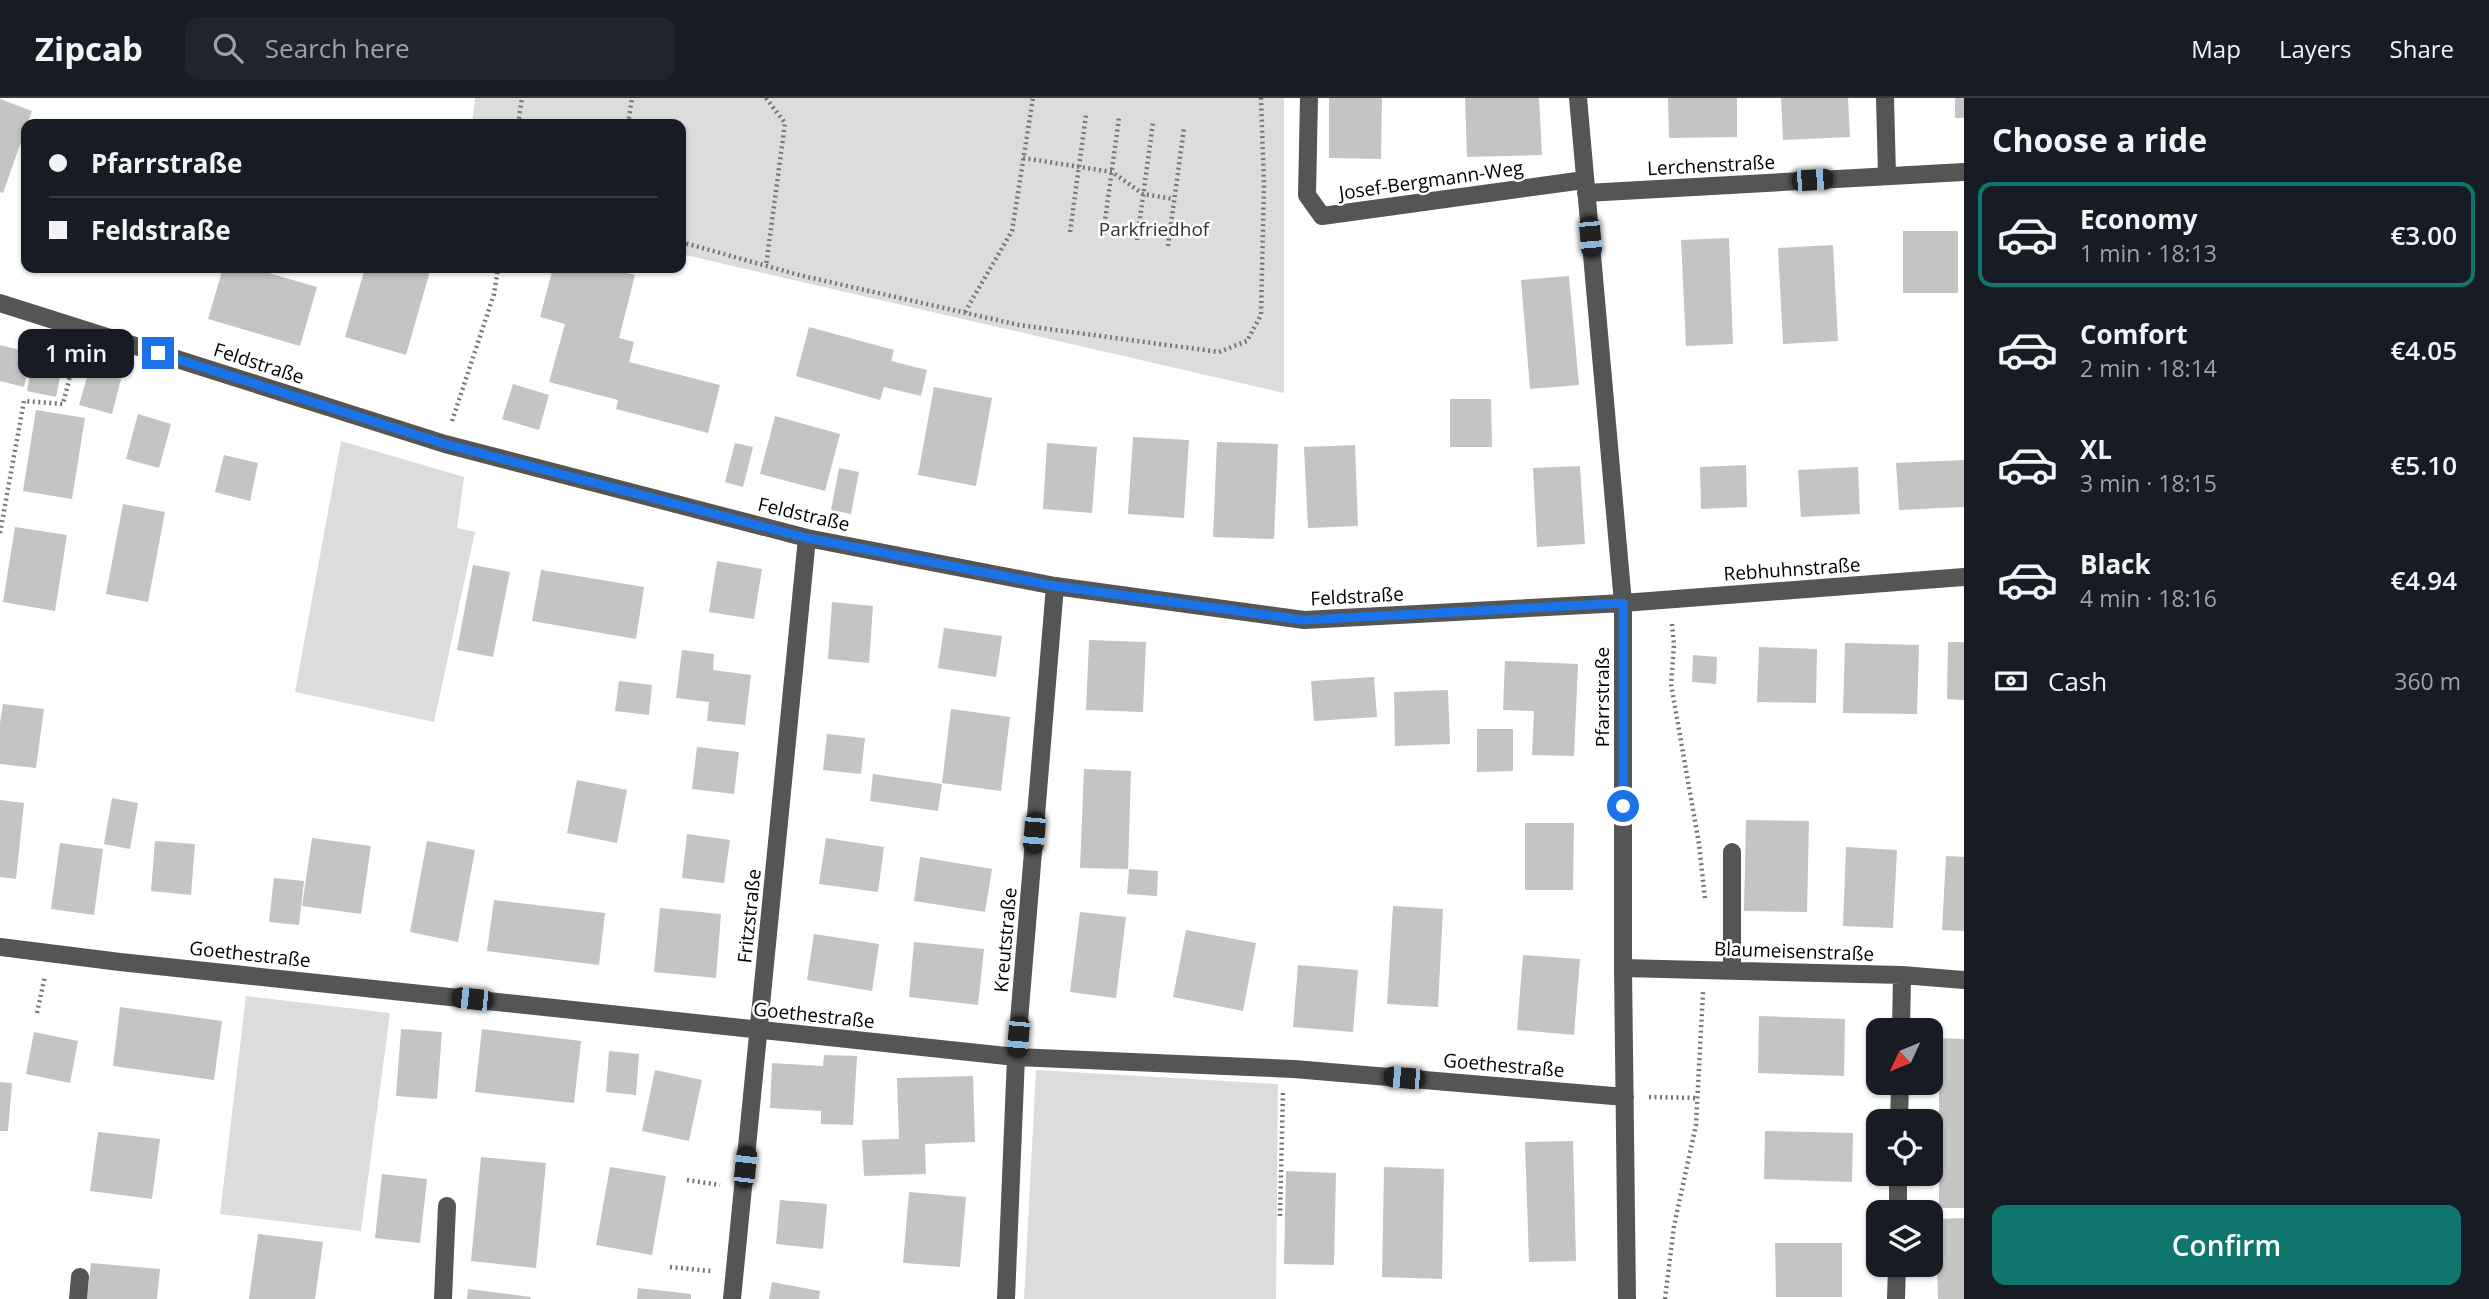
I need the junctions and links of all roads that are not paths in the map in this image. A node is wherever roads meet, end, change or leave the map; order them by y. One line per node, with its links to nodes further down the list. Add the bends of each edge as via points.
1 (1309, 98): 6 (street, Josef-Bergmann-Weg, via 1307,195 1322,216)
2 (1578, 98): 6 (street, Pfarrstraße)
3 (1885, 98): 5 (street)
4 (1964, 172): 5 (street, Lerchenstraße)
5 (1887, 175): 6 (street, Lerchenstraße)
6 (1585, 186): 11 (street, Pfarrstraße)
7 (0, 303): 8 (street, Feldstraße, via 445,444)
8 (807, 538): 10 (street, Feldstraße); 19 (street, Fritzstraße)
9 (1964, 577): 11 (street, Rebhuhnstraße)
10 (1055, 586): 11 (street, Feldstraße, via 1304,620); 20 (street, Kreutstraße)
11 (1623, 603): 14 (street, Pfarrstraße)
12 (1732, 852): 15 (street)
13 (0, 947): 19 (street, Goethestraße)
14 (1623, 968): 15 (street, Blaumeisenstraße); 21 (street, Pfarrstraße)
15 (1732, 970): 16 (street, Blaumeisenstraße)
16 (1902, 975): 17 (street, Blaumeisenstraße); 18 (street)
17 (1964, 980)
18 (1901, 1018)
19 (759, 1030): 20 (street, Goethestraße); 27 (street, Fritzstraße)
20 (1016, 1057): 21 (street, Goethestraße, via 1283,1069); 28 (street, Kreutstraße)
21 (1625, 1097): 29 (street, Pfarrstraße)
22 (447, 1206): 26 (street)
23 (80, 1277): 25 (street)
24 (1897, 1277): 30 (street)
25 (78, 1299)
26 (443, 1299)
27 (732, 1299)
28 (1006, 1299)
29 (1628, 1299)
30 (1896, 1299)

